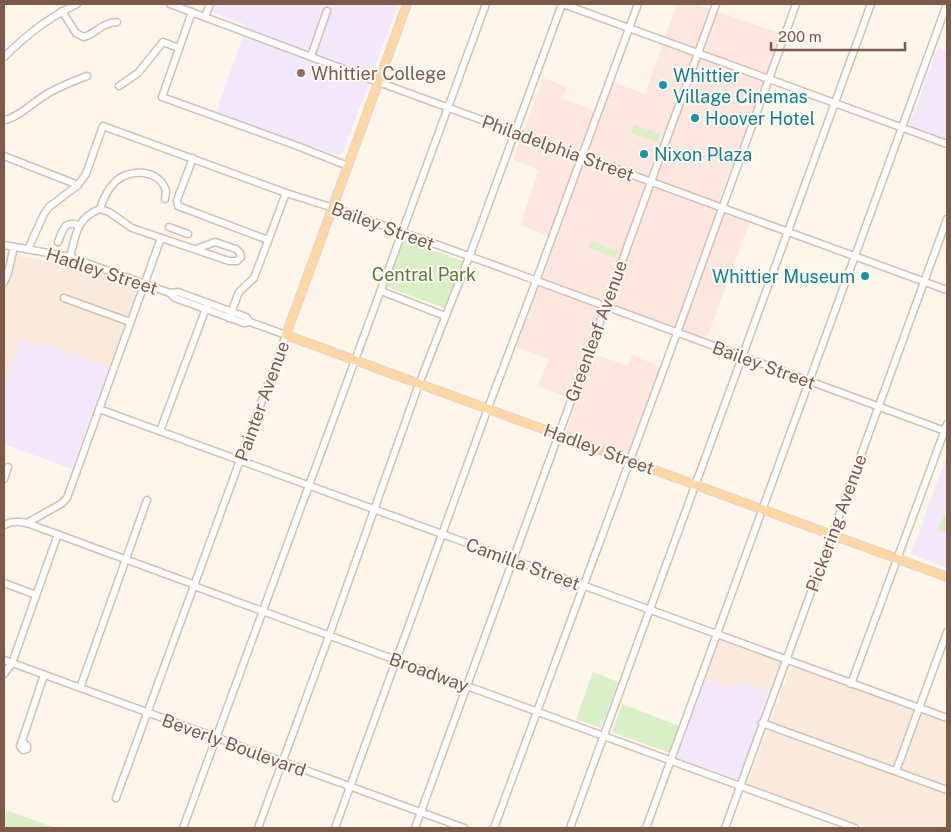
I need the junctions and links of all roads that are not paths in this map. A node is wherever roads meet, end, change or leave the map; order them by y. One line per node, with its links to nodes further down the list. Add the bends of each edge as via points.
1 (77, 4): 12 (street)
2 (170, 4): 14 (street, Philadelphia Street)
3 (210, 4): 15 (street)
4 (407, 4): 24 (main road, Painter Avenue)
5 (486, 4): 27 (street)
6 (562, 4): 17 (street); 30 (street)
7 (638, 4): 17 (street)
8 (716, 4): 19 (street, Greenleaf Avenue)
9 (796, 4): 23 (street)
10 (871, 4): 26 (street)
11 (947, 4): 29 (street)
12 (62, 11): 16 (street, via 76,33 84,37 104,24); 21 (street, via 31,31)
13 (327, 11): 20 (street)
14 (192, 12): 15 (street, Philadelphia Street); 18 (street)
15 (206, 17): 20 (street, Philadelphia Street)
16 (117, 22)
17 (629, 28): 19 (street); 33 (street)
18 (179, 48): 25 (street, via 163,42 138,73); 35 (street, via 162,97)
19 (698, 54): 23 (street); 36 (street, Greenleaf Avenue)
20 (311, 56): 24 (street, Philadelphia Street)
21 (4, 57)
22 (87, 76): 28 (street, via 43,96)
23 (769, 79): 26 (street); 41 (street)
24 (378, 82): 27 (street, Philadelphia Street); 35 (main road, Painter Avenue)
25 (119, 86)
26 (835, 103): 29 (street); 48 (street)
27 (449, 108): 30 (street, Philadelphia Street); 47 (street)
28 (4, 120)
29 (902, 128): 31 (street); 58 (street)
30 (516, 132): 33 (street, Philadelphia Street); 60 (street)
31 (947, 144)
32 (4, 156): 37 (street)
33 (581, 156): 36 (street, Philadelphia Street); 61 (street)
34 (193, 158): 37 (street, Bailey Street, via 103,126 86,174); 38 (street, Bailey Street); 51 (street, via 177,200 178,206)
35 (348, 166): 40 (main road, Painter Avenue)
36 (651, 182): 41 (street, Philadelphia Street); 69 (street, Greenleaf Avenue)
37 (78, 185): 56 (street, via 44,214)
38 (286, 193): 40 (street, Bailey Street); 51 (street)
39 (165, 199): 42 (street, via 166,191 161,182 142,172 117,180 106,193)
40 (333, 208): 47 (street, Bailey Street); 74 (main road, Painter Avenue)
41 (722, 208): 48 (street, Philadelphia Street); 73 (street)
42 (100, 209): 44 (street, via 85,216); 50 (street, via 132,228)
43 (947, 219): 63 (street, Pickering Avenue)
44 (79, 225): 53 (street, via 66,225); 59 (street)
45 (170, 227): 46 (street)
46 (178, 230): 49 (street); 52 (street)
47 (402, 232): 60 (street, Bailey Street); 66 (street)
48 (789, 232): 58 (street, Philadelphia Street); 75 (street)
49 (188, 234)
50 (161, 238): 52 (street); 64 (street)
51 (268, 240): 70 (street, via 254,278 240,292)
52 (174, 241): 57 (street)
53 (58, 242)
54 (4, 245): 55 (street, Hadley Street)
55 (14, 247): 56 (street, Hadley Street); 62 (street)
56 (28, 249): 59 (street, Hadley Street)
57 (196, 249): 57 (street, via 229,262 241,257 236,249 215,242)
58 (854, 256): 63 (street, Philadelphia Street); 77 (street)
59 (70, 257): 64 (street, Hadley Street)
60 (468, 257): 61 (street, Bailey Street); 71 (street)
61 (536, 281): 69 (street, Bailey Street); 80 (street)
62 (4, 282)
63 (924, 282): 65 (street, Philadelphia Street); 79 (street, Pickering Avenue)
64 (144, 284): 68 (street, Hadley Street, via 175,298); 72 (street)
65 (947, 290)
66 (381, 291): 71 (street); 76 (street)
67 (64, 298): 72 (street)
68 (207, 306): 70 (street, Hadley Street); 83 (street)
69 (606, 306): 73 (street, Bailey Street); 84 (street, Greenleaf Avenue)
70 (230, 315): 74 (street, Hadley Street, via 246,317 250,322)
71 (445, 316): 78 (street)
72 (130, 322): 81 (street)
73 (677, 333): 75 (street, Bailey Street); 86 (street)
74 (286, 335): 76 (main road, Hadley Street); 85 (street, Painter Avenue)
75 (742, 357): 77 (street, Bailey Street); 90 (street)
76 (354, 359): 78 (main road, Hadley Street); 89 (street)
77 (809, 382): 79 (street, Bailey Street); 92 (street)
78 (420, 384): 80 (main road, Hadley Street); 93 (street)
79 (878, 407): 82 (street, Bailey Street); 98 (street, Pickering Avenue)
80 (488, 408): 84 (main road, Hadley Street); 97 (street)
81 (99, 409): 83 (street, Camilla Street); 94 (street, via 67,498)
82 (946, 427): 100 (street)
83 (160, 431): 85 (street, Camilla Street)
84 (559, 434): 86 (main road, Hadley Street); 101 (street, Greenleaf Avenue)
85 (240, 460): 89 (street, Camilla Street); 105 (street, Painter Avenue)
86 (629, 460): 90 (main road, Hadley Street); 104 (street)
87 (8, 467): 88 (street)
88 (4, 478)
89 (308, 485): 93 (street, Camilla Street); 108 (street)
90 (695, 485): 92 (main road, Hadley Street); 107 (street)
91 (147, 500): 99 (street)
92 (763, 509): 98 (main road, Hadley Street); 110 (street)
93 (375, 510): 97 (street, Camilla Street); 111 (street)
94 (27, 523): 95 (street, Broadway, via 12,521); 96 (street, Broadway)
95 (4, 525)
96 (58, 534): 99 (street, Broadway); 106 (street)
97 (442, 534): 101 (street, Camilla Street); 114 (street)
98 (832, 534): 100 (main road, Hadley Street); 115 (street, Pickering Avenue)
99 (124, 559): 105 (street, Broadway); 121 (street)
100 (898, 559): 102 (main road, Hadley Street); 119 (street)
101 (513, 560): 104 (street, Camilla Street); 120 (street, Greenleaf Avenue)
102 (947, 577)
103 (4, 583): 106 (street)
104 (583, 585): 107 (street, Camilla Street); 123 (street)
105 (194, 586): 108 (street, Broadway); 124 (street, Painter Avenue)
106 (36, 595): 116 (street)
107 (650, 610): 110 (street, Camilla Street); 127 (street)
108 (262, 611): 111 (street, Broadway); 128 (street)
109 (947, 632): 112 (street)
110 (717, 634): 115 (street, Camilla Street); 130 (street)
111 (330, 636): 114 (street, Broadway); 131 (street)
112 (944, 649): 122 (street)
113 (4, 660): 116 (street, Beverly Boulevard)
114 (395, 660): 120 (street, Broadway); 134 (street)
115 (786, 660): 119 (street, Camilla Street); 126 (street, Pickering Avenue)
116 (12, 664): 117 (street); 118 (street, Beverly Boulevard)
117 (4, 674)
118 (44, 675): 121 (street, Beverly Boulevard); 129 (street)
119 (851, 684): 122 (street, Camilla Street)
120 (467, 686): 123 (street, Broadway); 137 (street, Greenleaf Avenue)
121 (80, 688): 124 (street, Beverly Boulevard)
122 (919, 708): 125 (street, Camilla Street); 132 (street)
123 (537, 712): 127 (street, Broadway); 143 (street)
124 (147, 713): 128 (street, Beverly Boulevard); 136 (street, Painter Avenue)
125 (947, 718)
126 (762, 723): 132 (street); 133 (street, Pickering Avenue)
127 (603, 736): 130 (street, Broadway); 144 (street)
128 (216, 738): 131 (street, Beverly Boulevard); 138 (street)
129 (22, 741)
130 (671, 761): 133 (street, Broadway); 145 (street)
131 (283, 762): 134 (street, Beverly Boulevard); 139 (street)
132 (896, 771): 135 (street)
133 (740, 786): 146 (street, Pickering Avenue); 147 (street, Broadway)
134 (350, 787): 137 (street, Beverly Boulevard); 140 (street)
135 (947, 790)
136 (116, 798)
137 (421, 813): 141 (street, Greenleaf Avenue); 142 (street, Beverly Boulevard)
138 (183, 828)
139 (258, 828)
140 (335, 828)
141 (415, 828)
142 (464, 828)
143 (494, 828)
144 (570, 828)
145 (646, 828)
146 (724, 828)
147 (855, 828)

